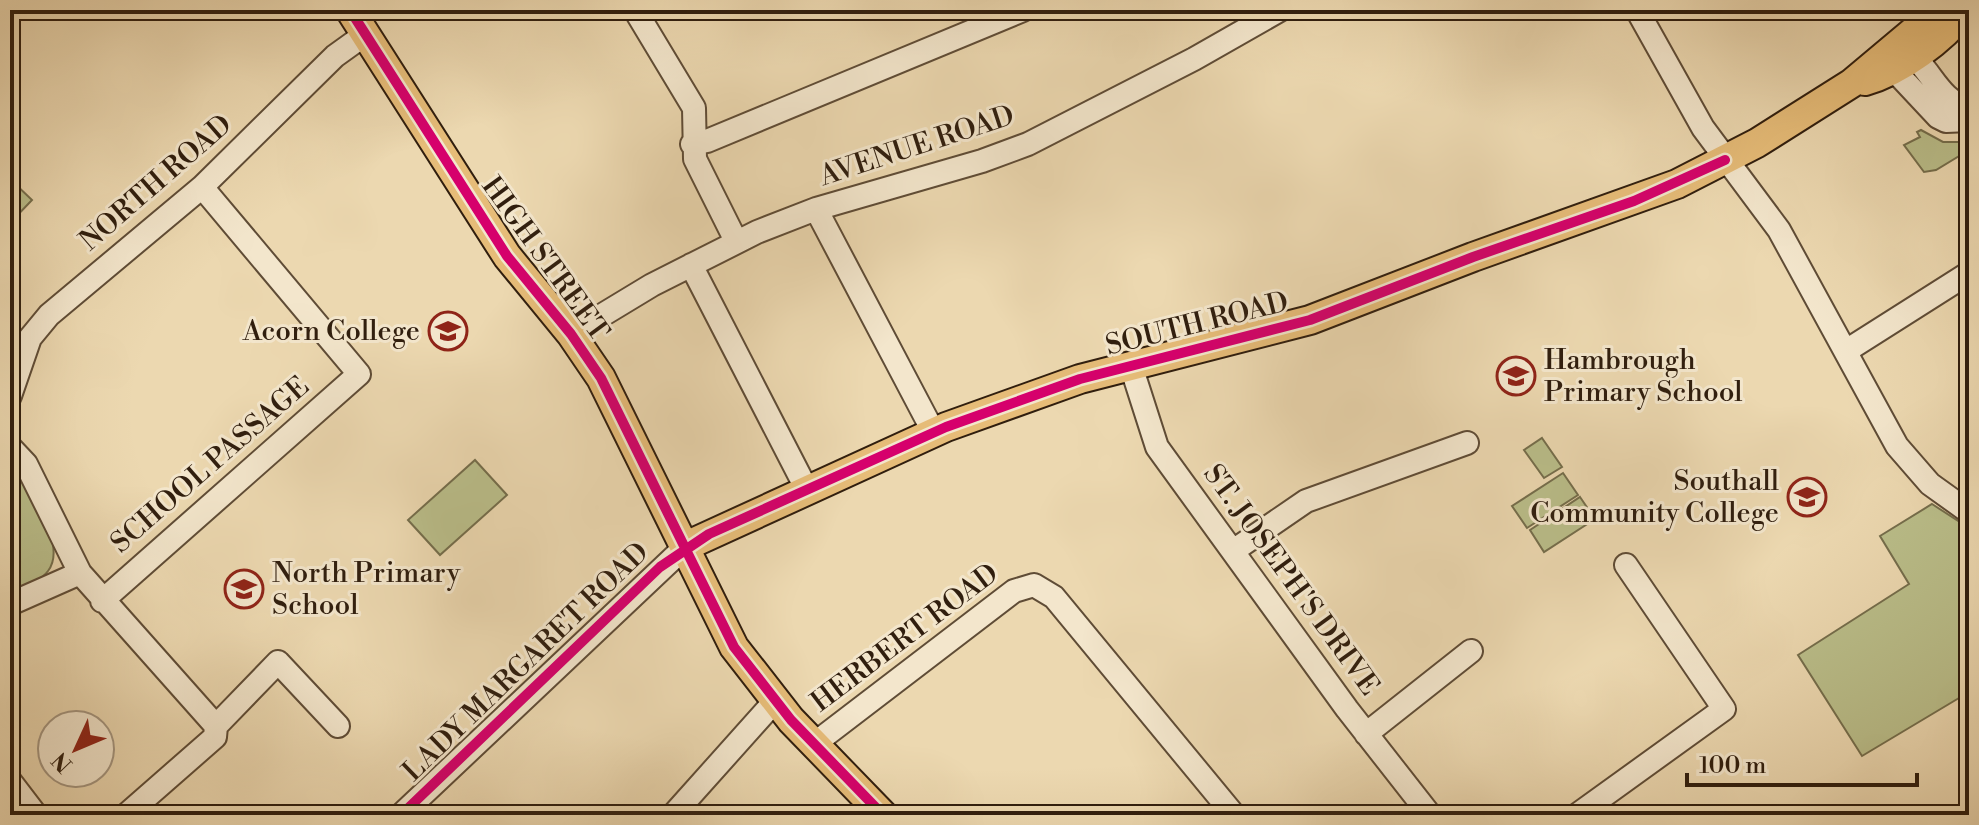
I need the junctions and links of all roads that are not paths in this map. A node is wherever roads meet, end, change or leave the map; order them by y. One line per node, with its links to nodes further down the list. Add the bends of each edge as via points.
1 (350, 10): 8 (main road, HIGH STREET)
2 (635, 10): 12 (street, via 694,108)
3 (1023, 10): 12 (street)
4 (1280, 10): 15 (street, AVENUE ROAD, via 1028,144)
5 (1637, 10): 13 (street)
6 (1939, 10): 9 (main road, SOUTH ROAD)
7 (1966, 10): 9 (main road, SOUTH ROAD)
8 (367, 33): 14 (street, NORTH ROAD, via 335,56); 19 (main road, HIGH STREET, via 507,256)
9 (1893, 64): 10 (street); 11 (street, via 1938,117); 13 (main road, SOUTH ROAD)
10 (1969, 109)
11 (1969, 120)
12 (692, 144): 16 (street, via 698,168)
13 (1725, 160): 20 (street, via 1779,230); 22 (main road, SOUTH ROAD, via 1634,201 1310,320)
14 (202, 187): 21 (street, NORTH ROAD, via 49,315); 33 (street, SCHOOL PASSAGE, via 359,374)
15 (816, 209): 16 (street, AVENUE ROAD); 24 (street)
16 (736, 241): 17 (street, AVENUE ROAD)
17 (691, 265): 19 (street, AVENUE ROAD); 27 (street)
18 (1969, 273): 20 (street)
19 (571, 334): 29 (main road, HIGH STREET, via 601,378)
20 (1846, 351): 28 (street, via 1897,446 1917,472)
21 (14, 362): 23 (street, NORTH ROAD)
22 (1131, 366): 24 (main road, SOUTH ROAD, via 1080,379); 30 (street, ST. JOSEPH'S DRIVE, via 1157,447)
23 (10, 396)
24 (934, 433): 27 (main road, SOUTH ROAD)
25 (1467, 443): 30 (street, via 1306,501)
26 (10, 447): 32 (street, via 26,464)
27 (807, 490): 29 (main road, SOUTH ROAD)
28 (1963, 502)
29 (686, 546): 36 (main road, HIGH STREET); 44 (street, LADY MARGARET ROAD)
30 (1233, 551): 39 (street, ST. JOSEPH'S DRIVE)
31 (1626, 565): 49 (street, via 1724,709)
32 (80, 573): 33 (street); 34 (street)
33 (102, 601): 37 (street)
34 (10, 604)
35 (1471, 651): 39 (street)
36 (767, 710): 40 (main road, HIGH STREET); 45 (street)
37 (216, 726): 38 (street, via 278,662); 43 (street, via 215,737)
38 (338, 726)
39 (1366, 734): 48 (street, ST. JOSEPH'S DRIVE)
40 (814, 744): 46 (main road, HIGH STREET); 47 (street, HERBERT ROAD, via 1014,591 1034,585 1054,597)
41 (10, 781): 42 (street)
42 (36, 815)
43 (126, 815)
44 (401, 815)
45 (673, 815)
46 (883, 815)
47 (1234, 815)
48 (1430, 815)
49 (1577, 815)

